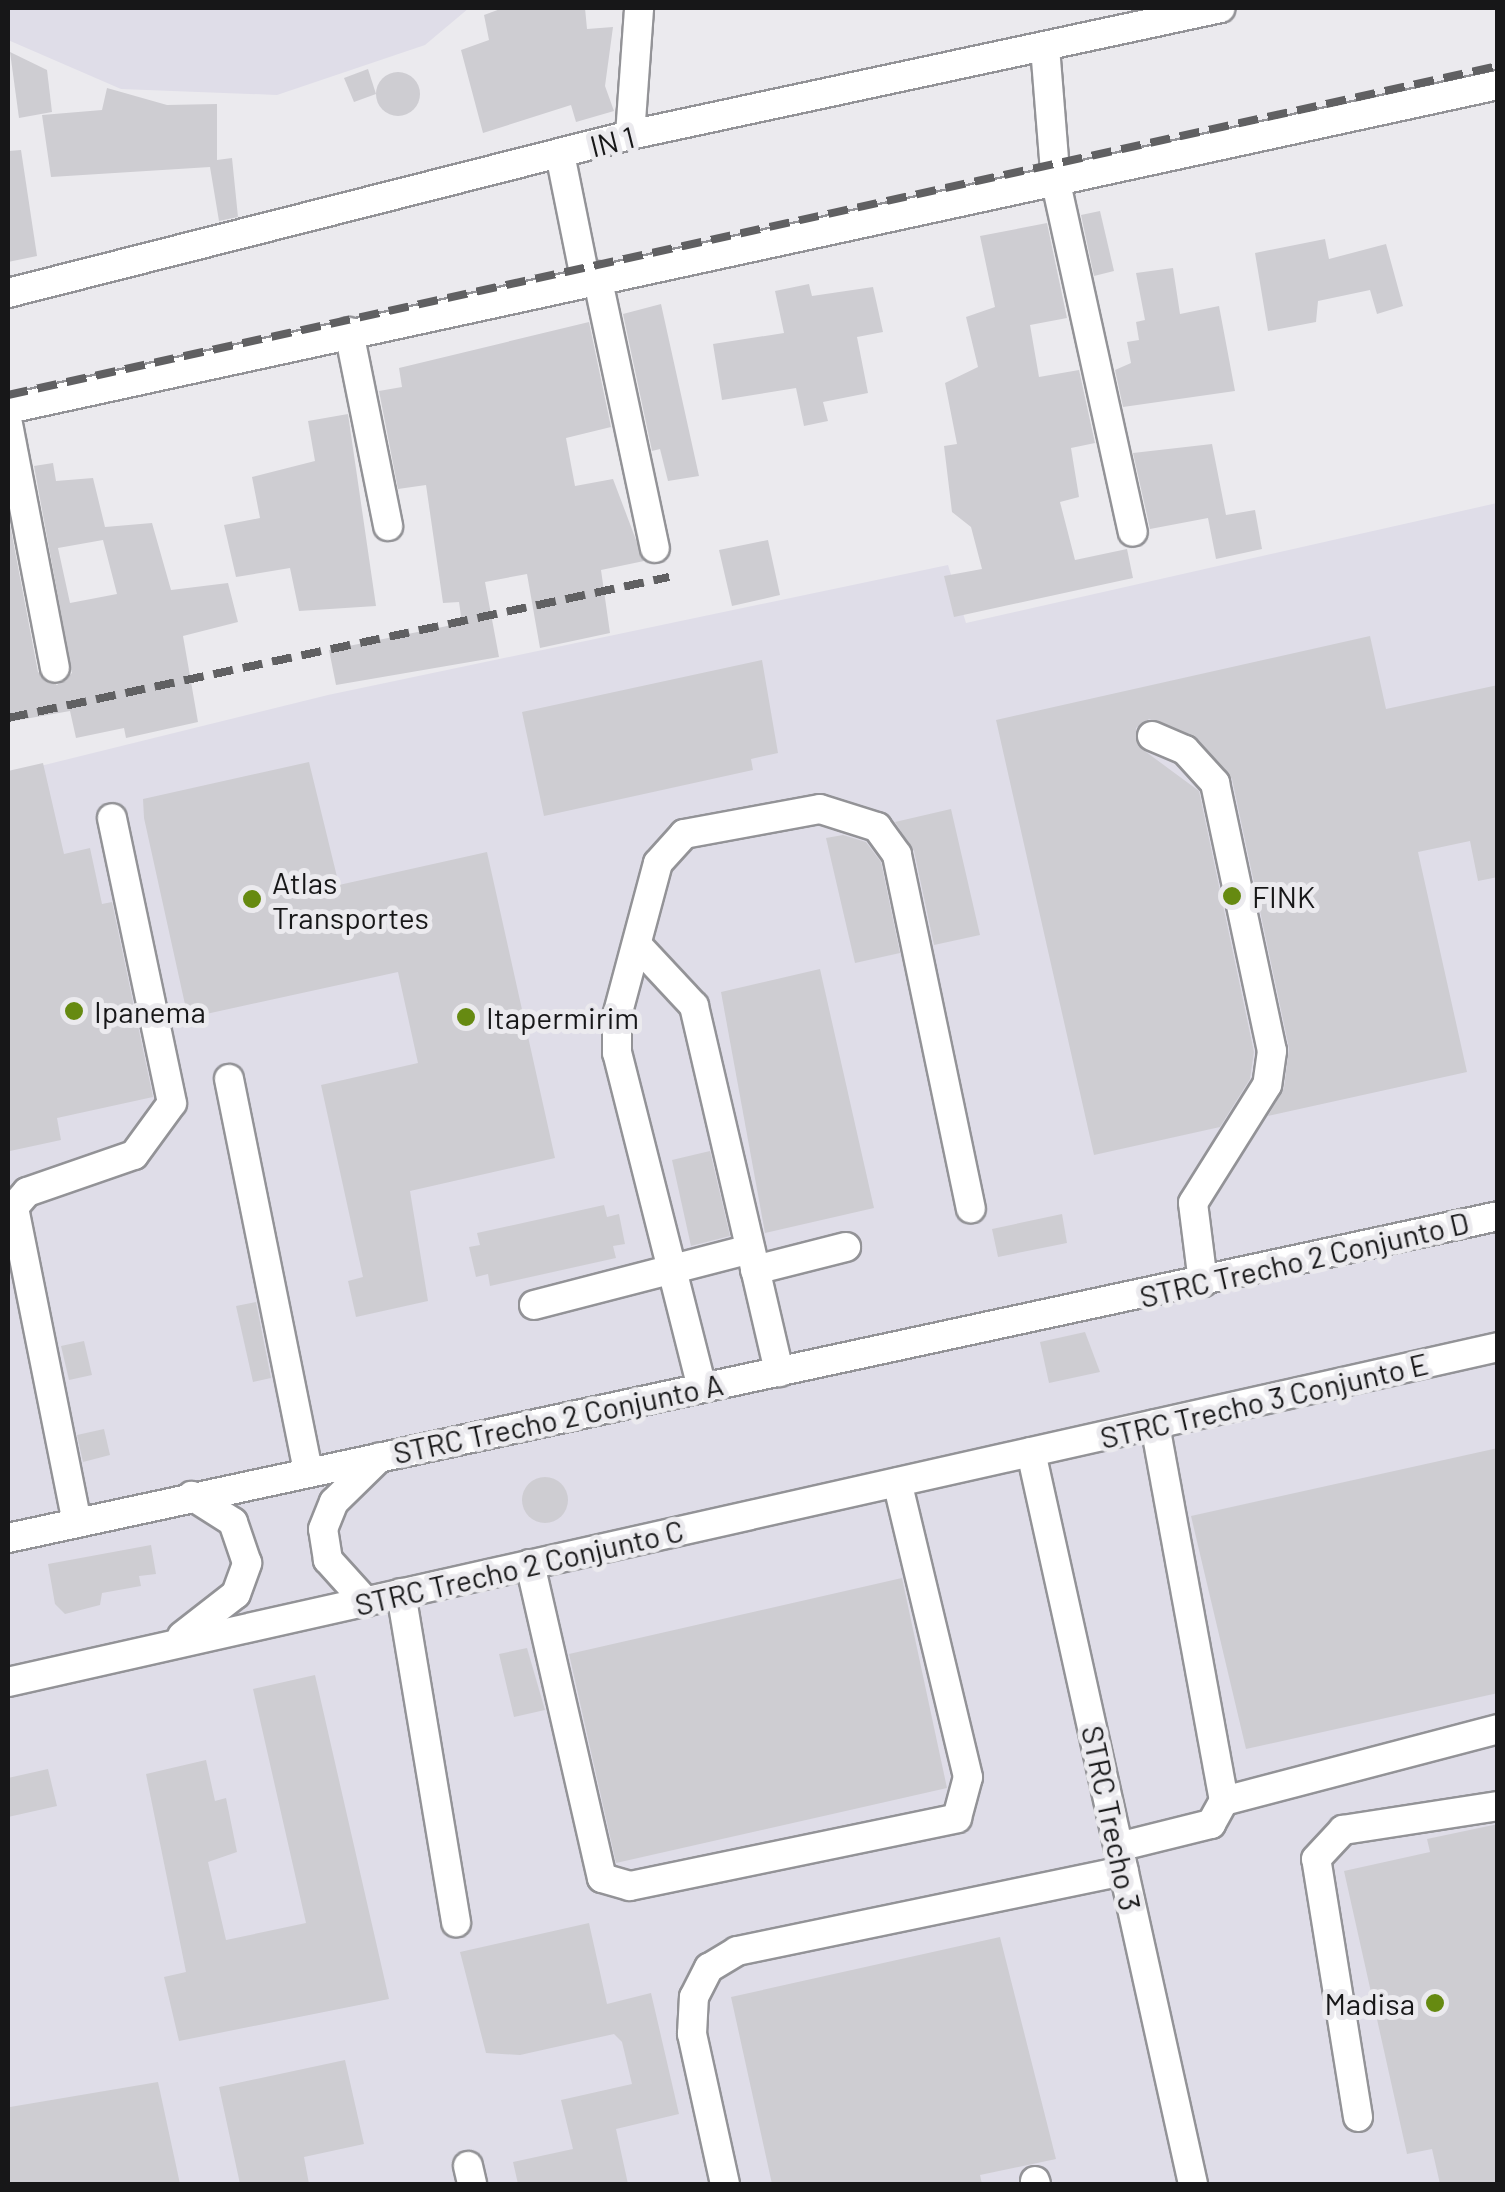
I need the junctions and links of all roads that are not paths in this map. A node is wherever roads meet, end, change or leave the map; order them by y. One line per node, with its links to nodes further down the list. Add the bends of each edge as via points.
1 (639, 8): 6 (street)
2 (1221, 8): 3 (street, IN 1)
3 (1169, 14): 4 (street, IN 1)
4 (1045, 47): 6 (street, IN 1); 8 (street)
5 (1498, 85): 8 (street)
6 (630, 136): 7 (street, IN 1)
7 (560, 154): 9 (street); 10 (street, IN 1)
8 (1056, 183): 9 (street); 15 (street)
9 (591, 277): 11 (street); 16 (street)
10 (8, 293)
11 (349, 332): 12 (street); 14 (street)
12 (8, 410)
13 (8, 424): 17 (street)
14 (388, 526)
15 (1133, 532)
16 (655, 548)
17 (54, 668)
18 (1152, 736): 27 (street, via 1203,764 1215,782 1272,1051 1267,1085 1193,1203)
19 (112, 818): 39 (street, via 172,1102 134,1155 26,1192 14,1208)
20 (640, 948): 22 (street, via 658,864 684,834 820,809 877,827 897,856); 25 (street, via 694,1006); 26 (street, via 617,1016 617,1053)
21 (229, 1079): 36 (street)
22 (971, 1208)
23 (1498, 1216): 27 (street, STRC Trecho 2 Conjunto D)
24 (846, 1246): 25 (street)
25 (753, 1260): 26 (street); 31 (street)
26 (672, 1266): 29 (street); 32 (street)
27 (1203, 1282): 28 (street, STRC Trecho 2 Conjunto D)
28 (1110, 1303): 31 (street, STRC Trecho 2 Conjunto A)
29 (534, 1305)
30 (1498, 1347): 33 (street, STRC Trecho 3 Conjunto E)
31 (779, 1372): 32 (street, STRC Trecho 2 Conjunto A)
32 (702, 1388): 35 (street, STRC Trecho 2 Conjunto A)
33 (1155, 1424): 34 (street, STRC Trecho 3 Conjunto E); 47 (street)
34 (1031, 1452): 37 (street, STRC Trecho 2 Conjunto C); 49 (street, STRC Trecho 3)
35 (381, 1456): 36 (street, STRC Trecho 2 Conjunto A); 43 (street, via 334,1502 323,1528 328,1560)
36 (308, 1472): 38 (street, STRC Trecho 2 Conjunto A)
37 (898, 1482): 41 (street, STRC Trecho 2 Conjunto C); 41 (street, via 968,1777 957,1818 630,1886 602,1878)
38 (192, 1496): 39 (street, STRC Trecho 2 Conjunto A); 44 (street, via 233,1522 247,1563 236,1594)
39 (77, 1522): 40 (street, STRC Trecho 2 Conjunto A)
40 (8, 1538)
41 (530, 1564): 42 (street, STRC Trecho 2 Conjunto C)
42 (401, 1594): 43 (street, STRC Trecho 2 Conjunto C); 50 (street)
43 (366, 1602): 44 (street, STRC Trecho 2 Conjunto C)
44 (168, 1646): 45 (street, STRC Trecho 2 Conjunto C)
45 (8, 1682)
46 (1498, 1730): 47 (street)
47 (1224, 1801): 49 (street, via 1211,1824)
48 (1498, 1806): 51 (street, via 1343,1830 1316,1858)
49 (1121, 1859): 52 (street, via 737,1951 709,1968 692,2034); 53 (street, STRC Trecho 3)
50 (456, 1922)
51 (1358, 2118)
52 (725, 2184)
53 (1192, 2184)

